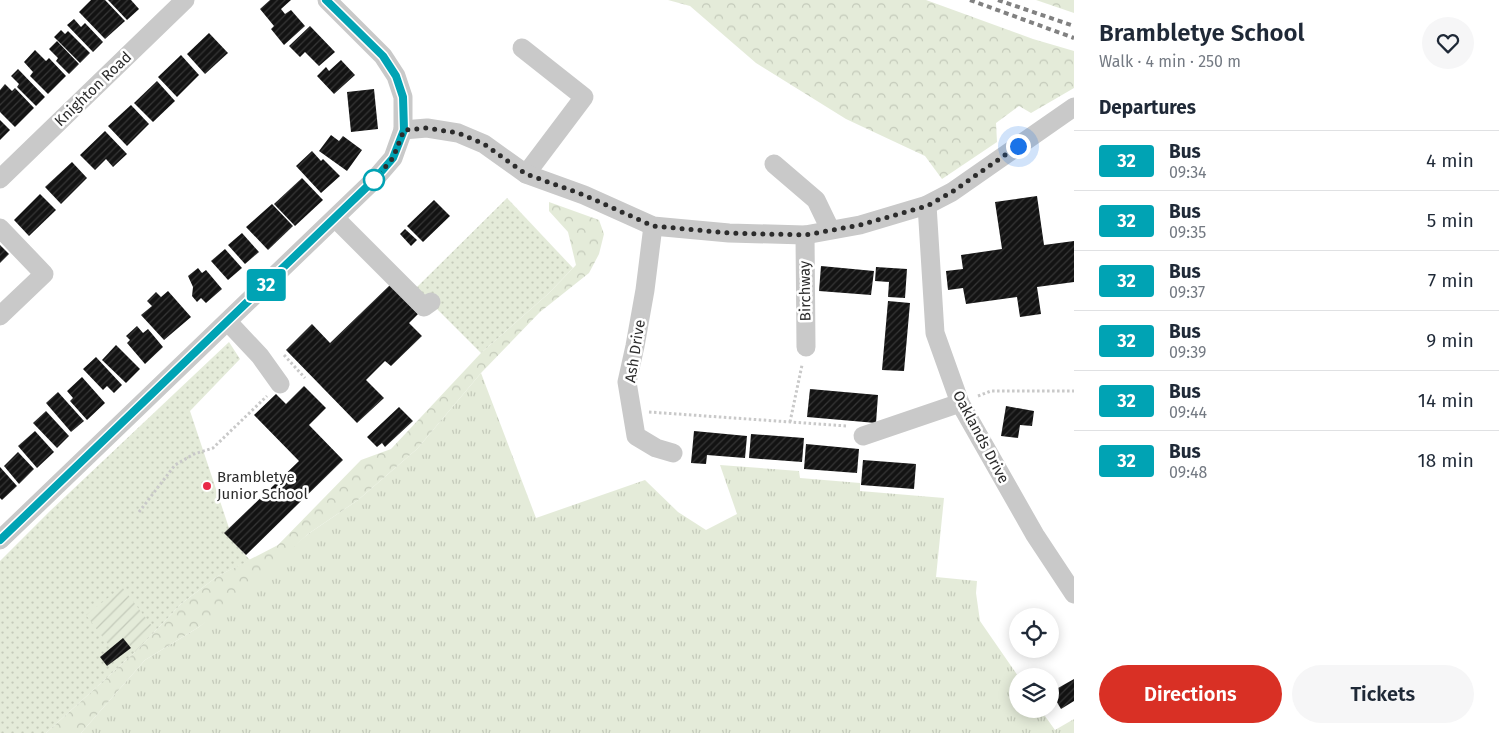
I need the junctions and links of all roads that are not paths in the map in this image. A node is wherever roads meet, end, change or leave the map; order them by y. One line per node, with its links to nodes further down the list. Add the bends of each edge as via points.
1 (185, 0): 8 (street, Knighton Road)
2 (326, 0): 5 (street, via 383,56 396,76 403,97)
3 (522, 48): 7 (street, via 584,98)
4 (1074, 107): 9 (street)
5 (404, 130): 7 (street, via 427,128 458,133 484,144); 10 (street, via 393,158)
6 (774, 164): 13 (street, via 816,200)
7 (526, 174): 11 (street, via 584,195)
8 (0, 179)
9 (927, 206): 13 (street); 20 (street, Oaklands Drive, via 935,333)
10 (335, 218): 15 (street, via 424,307); 17 (street)
11 (653, 226): 14 (street); 22 (street, Ash Drive, via 642,308 627,382 636,436 656,448)
12 (0, 228): 16 (street, via 44,274)
13 (830, 230): 14 (street)
14 (805, 235): 18 (street, Birchway)
15 (431, 302)
16 (0, 316)
17 (228, 322): 19 (street, via 260,356); 23 (street)
18 (806, 347)
19 (280, 384)
20 (960, 404): 21 (street); 24 (street, Oaklands Drive, via 1035,535)
21 (863, 436)
22 (673, 453)
23 (0, 540)
24 (1074, 594)

